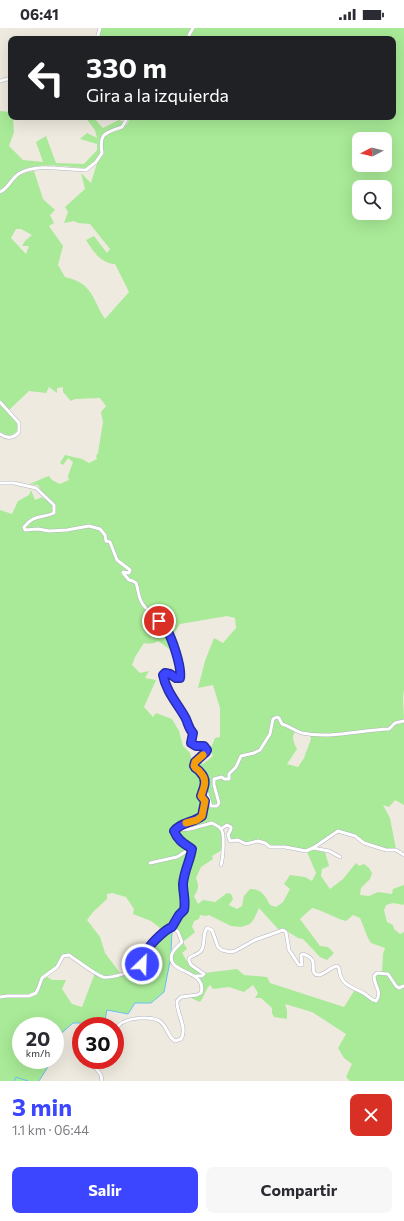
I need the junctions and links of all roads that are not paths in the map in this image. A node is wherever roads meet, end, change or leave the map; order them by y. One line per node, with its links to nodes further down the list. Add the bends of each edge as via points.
1 (126, 120): 2 (street, via 122,127 107,132 102,137 102,153 86,170 45,168 25,171 13,178)
2 (0, 192)
3 (0, 402): 4 (street, via 20,425 19,432 13,437 7,438)
4 (0, 434)
5 (0, 483): 7 (street, via 36,488 54,505 54,513 28,521 25,530 89,526 99,528 106,541 110,542 118,560 130,570 129,573 123,573 136,583 141,601 166,628 174,648 180,666 180,678 165,673 163,675 174,701 193,733 191,743 204,746 207,750 194,766 204,778)
6 (404, 721): 7 (street, via 395,723 389,729 329,735 300,733 282,724 277,717 273,720 270,734 260,750 241,756 229,774 229,779 214,779 219,801 217,806 212,806)
7 (205, 787): 9 (street, via 201,796 205,801 202,816 180,825)
8 (221, 829): 9 (street, via 212,823); 10 (street, via 229,825 230,841 238,840 243,844 258,841 270,847 300,851); 15 (street)
9 (175, 830): 11 (street, via 178,839)
10 (313, 848): 12 (street, via 338,831 355,836 364,843 386,850 396,850); 13 (street, via 330,851)
11 (192, 849): 14 (street, via 177,857); 16 (street, via 185,868 184,910)
12 (404, 855)
13 (340, 857)
14 (150, 863)
15 (221, 864)
16 (172, 927): 17 (street, via 178,932 182,942 172,954 174,964 181,971 188,971); 19 (street, via 148,949 141,966 135,969 114,977 102,976 69,955 63,956 57,967 42,978 36,993 29,996)
17 (195, 976): 18 (street, via 204,974 188,961 201,951 207,928 212,930 218,947 230,952 283,930 286,932 289,950 299,966 302,965 300,958 303,954 313,961 314,973 320,975 336,966 349,986 373,1001 376,1001 379,992 374,980 377,973 388,974 399,988); 20 (street, via 201,984 201,993 181,997 177,1002 183,1034 181,1039 172,1040 161,1022 133,1018)
18 (404, 986)
19 (0, 997)
20 (124, 1022)
21 (96, 1069): 22 (street)
22 (102, 1081)

